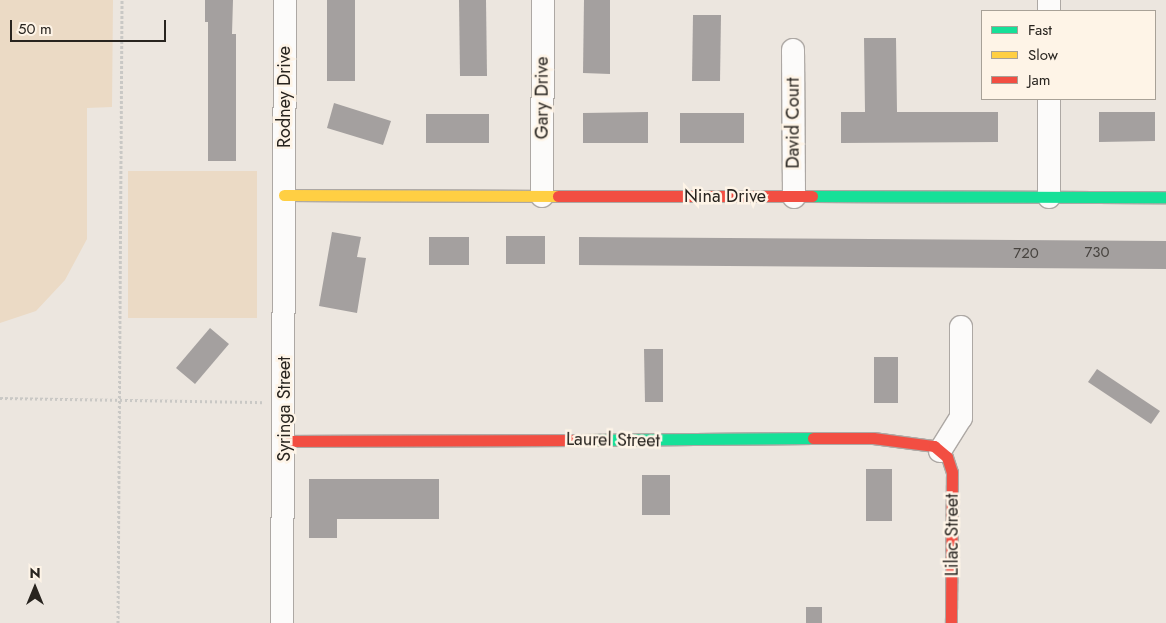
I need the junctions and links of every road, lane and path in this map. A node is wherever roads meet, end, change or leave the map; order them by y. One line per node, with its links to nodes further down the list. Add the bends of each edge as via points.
1 (122, 0): 13 (path)
2 (285, 0): 6 (street, Rodney Drive)
3 (543, 0): 7 (street, Gary Drive)
4 (793, 50): 8 (street, David Court)
5 (1049, 100): 9 (street)
6 (284, 195): 7 (street, Nina Drive); 14 (street, Syringa Street)
7 (542, 196): 8 (street, Nina Drive)
8 (794, 197): 9 (street, Nina Drive)
9 (1049, 197): 10 (street, Nina Drive)
10 (1166, 197)
11 (961, 327): 16 (street, via 961,418)
12 (0, 398): 13 (path)
13 (119, 399): 14 (path); 17 (path)
14 (284, 403): 15 (street, Syringa Street)
15 (284, 441): 16 (street, Laurel Street, via 873,438 916,442 934,446); 18 (street, Syringa Street)
16 (940, 451): 19 (street, Lilac Street, via 947,457 952,472)
17 (118, 623)
18 (282, 623)
19 (951, 623)

